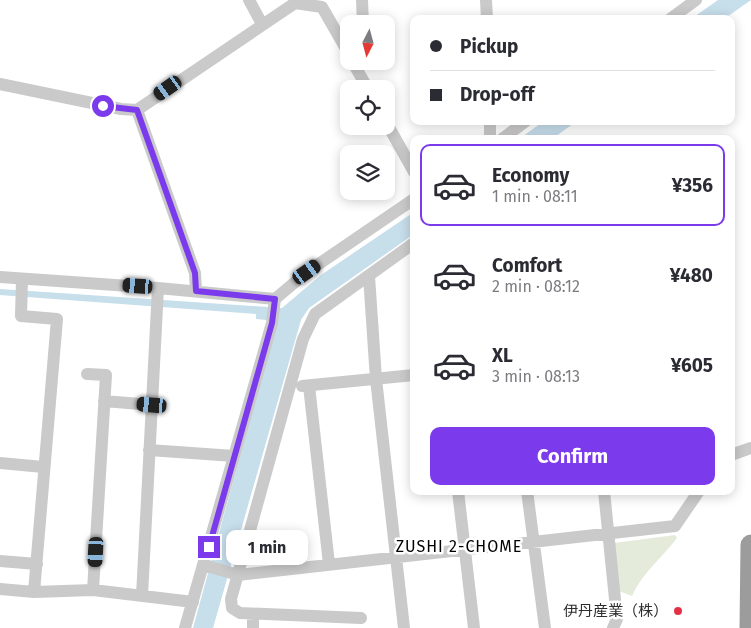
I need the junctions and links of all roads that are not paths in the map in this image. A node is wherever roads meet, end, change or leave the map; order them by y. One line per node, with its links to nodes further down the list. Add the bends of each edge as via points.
1 (249, 0): 8 (street)
2 (362, 0): 5 (street)
3 (486, 0): 6 (street)
4 (696, 0): 7 (street)
5 (363, 15)
6 (487, 15)
7 (675, 15)
8 (262, 24): 9 (street, via 295,3 322,7); 11 (street)
9 (340, 39)
10 (0, 84): 11 (street)
11 (137, 110): 21 (street, via 195,273)
12 (521, 125): 14 (street)
13 (393, 135): 15 (street)
14 (507, 135)
15 (410, 165)
16 (410, 202): 23 (street, via 307,272)
17 (410, 246): 18 (street)
18 (369, 276): 26 (street); 27 (street, via 315,314 303,339)
19 (0, 277): 20 (street)
20 (22, 279): 22 (street); 36 (street, via 20,316 57,319)
21 (196, 291): 22 (street); 23 (street)
22 (157, 298): 30 (street)
23 (274, 302): 34 (street, via 272,323)
24 (87, 374): 29 (street, via 106,375)
25 (410, 375): 26 (street)
26 (376, 379): 28 (street); 45 (street)
27 (291, 386): 28 (street); 50 (street)
28 (309, 386): 48 (street)
29 (104, 400): 30 (street); 52 (street)
30 (152, 405): 32 (street)
31 (751, 448): 33 (street)
32 (149, 450): 34 (street); 54 (street)
33 (735, 454)
34 (234, 456): 49 (street)
35 (0, 463): 36 (street)
36 (43, 467): 47 (street)
37 (458, 495): 44 (street)
38 (528, 495): 42 (street)
39 (605, 495): 41 (street)
40 (693, 495): 41 (street, via 674,526)
41 (610, 534): 42 (street); 64 (street, via 616,619)
42 (534, 543): 44 (street); 63 (street)
43 (751, 545): 65 (highway)
44 (465, 551): 45 (street); 62 (street)
45 (397, 558): 48 (street); 61 (street)
46 (0, 561): 47 (street)
47 (37, 564): 53 (street)
48 (329, 564): 50 (street)
49 (206, 566): 50 (street); 55 (street)
50 (235, 574): 56 (street, via 232,608)
51 (0, 589): 53 (street)
52 (93, 590): 53 (street); 54 (street)
53 (34, 592)
54 (142, 596): 55 (street)
55 (193, 602): 59 (street)
56 (252, 614): 58 (street); 60 (street)
57 (361, 618): 58 (street)
58 (321, 622)
59 (185, 628)
60 (253, 628)
61 (404, 628)
62 (474, 628)
63 (545, 628)
64 (613, 628)
65 (750, 628)

